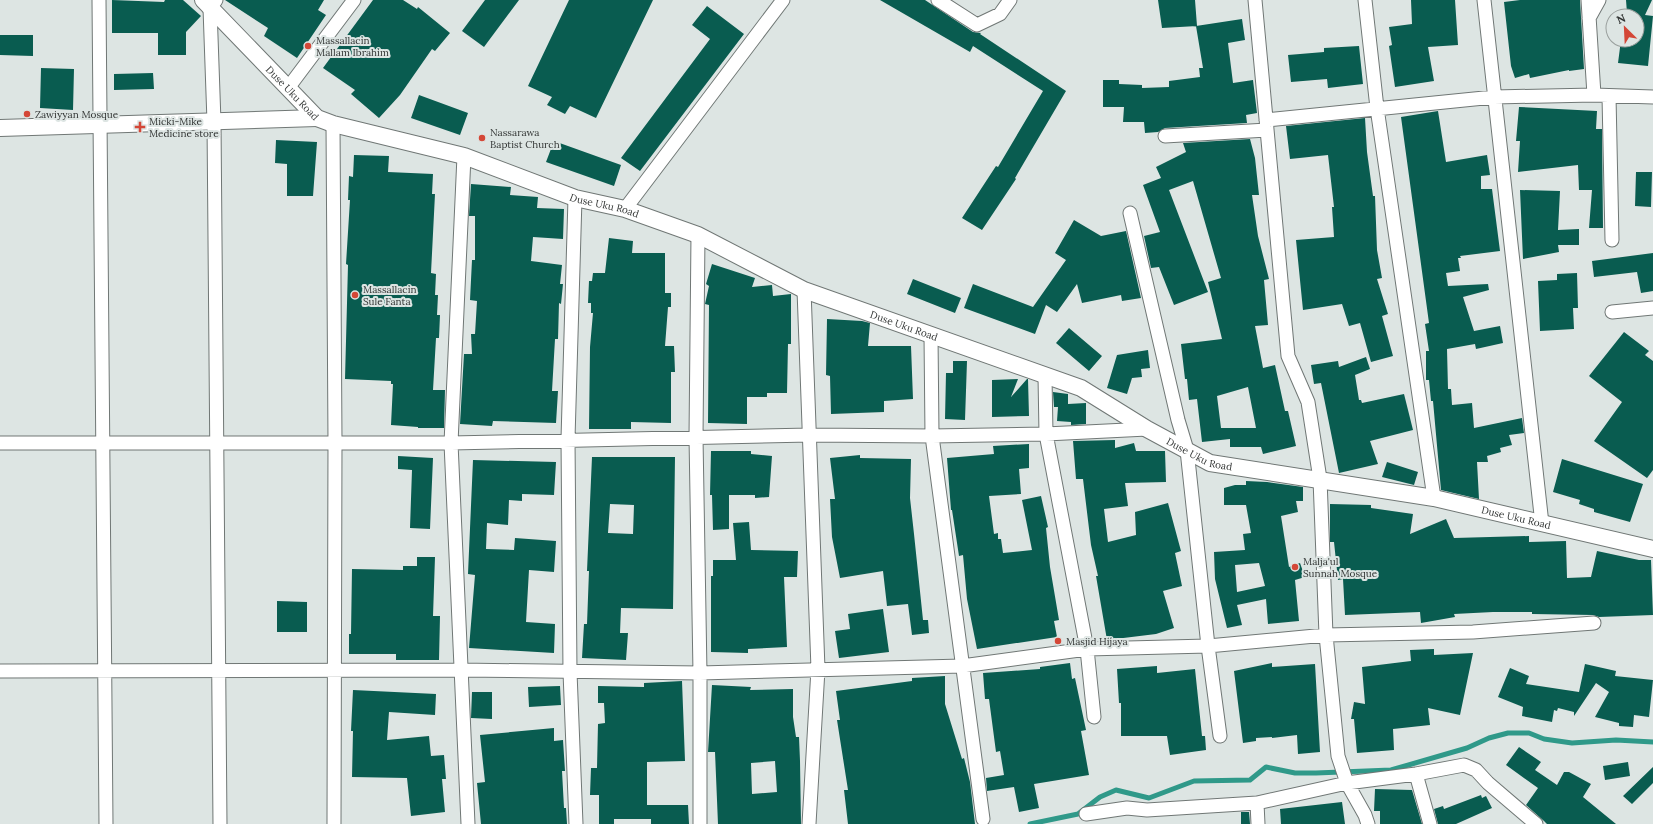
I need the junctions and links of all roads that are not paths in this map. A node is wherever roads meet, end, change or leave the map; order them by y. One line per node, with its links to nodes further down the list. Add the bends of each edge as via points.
1 (99, 0): 22 (street)
2 (354, 0): 13 (street)
3 (783, 0): 28 (street)
4 (938, 0): 5 (street, via 977,25 1000,14)
5 (1010, 0)
6 (1255, 0): 23 (street)
7 (1365, 0): 18 (street)
8 (1484, 0): 15 (street)
9 (1588, 0): 12 (street)
10 (1599, 0): 12 (street)
11 (210, 3): 13 (street, Duse Uku Road); 20 (street)
12 (1589, 18): 14 (street)
13 (288, 88): 19 (street, Duse Uku Road)
14 (1594, 94): 15 (street); 16 (street)
15 (1494, 96): 18 (street); 51 (street)
16 (1609, 96): 17 (street); 31 (street)
17 (1653, 97)
18 (1377, 108): 23 (street); 50 (street)
19 (317, 118): 20 (street); 21 (street, Duse Uku Road)
20 (214, 122): 22 (street); 46 (street)
21 (333, 124): 26 (street, Duse Uku Road); 43 (street)
22 (100, 125): 24 (street); 44 (street)
23 (1266, 125): 25 (street); 49 (street, via 1288,356 1308,402)
24 (0, 128)
25 (1165, 136)
26 (464, 156): 27 (street, Duse Uku Road); 47 (street)
27 (575, 198): 28 (street, Duse Uku Road); 42 (street)
28 (625, 209): 30 (street, Duse Uku Road)
29 (1130, 214): 48 (street)
30 (698, 235): 32 (street, Duse Uku Road); 41 (street)
31 (1612, 240)
32 (804, 290): 35 (street, Duse Uku Road); 38 (street)
33 (1653, 308): 34 (street)
34 (1612, 312)
35 (931, 335): 36 (street, Duse Uku Road); 40 (street)
36 (1045, 376): 37 (street, Duse Uku Road, via 1081,388); 39 (street)
37 (1148, 429): 39 (street); 48 (street, Duse Uku Road)
38 (810, 434): 40 (street); 41 (street); 58 (street)
39 (1046, 434): 40 (street); 56 (street)
40 (932, 436): 57 (street)
41 (696, 437): 42 (street); 65 (street)
42 (568, 439): 47 (street); 64 (street)
43 (335, 441): 46 (street); 47 (street); 62 (street)
44 (103, 442): 45 (street); 46 (street); 61 (street)
45 (0, 443)
46 (216, 443): 63 (street)
47 (451, 443): 59 (street)
48 (1187, 450): 49 (street, Duse Uku Road, via 1210,463); 55 (street)
49 (1320, 479): 50 (street, Duse Uku Road); 54 (street)
50 (1434, 498): 51 (street, Duse Uku Road)
51 (1542, 524): 52 (street, Duse Uku Road)
52 (1653, 549)
53 (1594, 623): 54 (street, via 1473,632)
54 (1326, 635): 55 (street); 69 (street, via 1338,756)
55 (1208, 646): 56 (street); 67 (street)
56 (1087, 649): 57 (street); 66 (street)
57 (962, 666): 58 (street); 72 (street)
58 (818, 669): 65 (street); 79 (street)
59 (460, 670): 62 (street); 64 (street); 76 (street)
60 (0, 671): 61 (street)
61 (105, 671): 63 (street); 73 (street)
62 (335, 671): 63 (street); 75 (street)
63 (219, 672): 74 (street)
64 (570, 672): 65 (street); 77 (street)
65 (700, 673): 78 (street)
66 (1094, 717)
67 (1220, 736)
68 (1416, 774): 69 (street); 82 (street); 83 (street, via 1464,764 1476,770)
69 (1347, 783): 70 (street); 81 (street)
70 (1257, 803): 71 (street, via 1148,810 1127,808); 80 (street)
71 (1086, 814)
72 (983, 819)
73 (106, 824)
74 (220, 824)
75 (334, 824)
76 (468, 824)
77 (576, 824)
78 (700, 824)
79 (809, 824)
80 (1258, 824)
81 (1368, 824)
82 (1430, 824)
83 (1536, 824)

